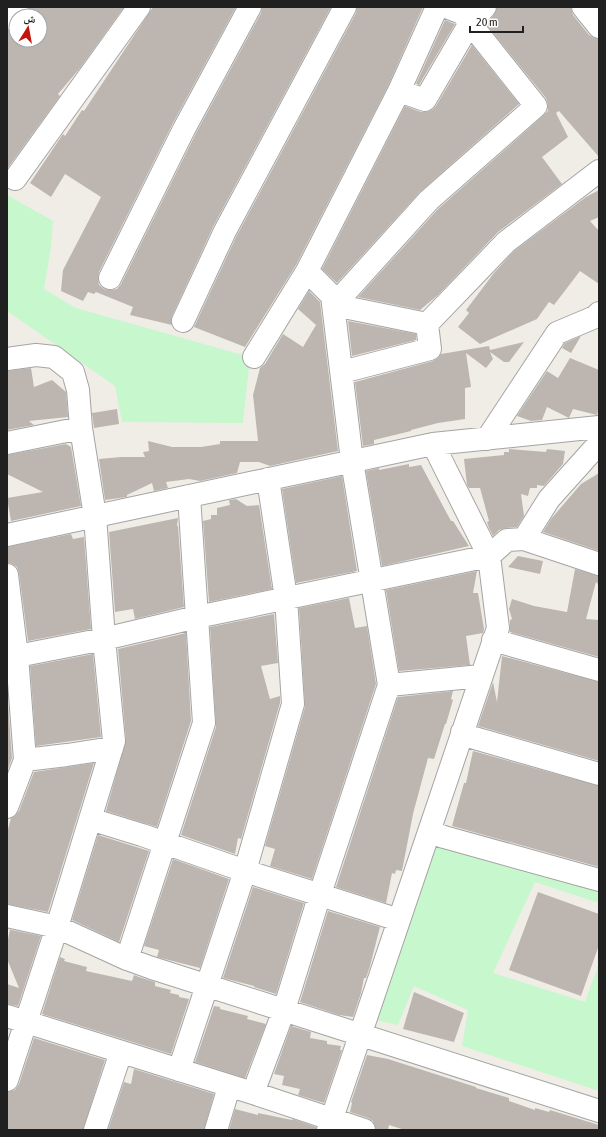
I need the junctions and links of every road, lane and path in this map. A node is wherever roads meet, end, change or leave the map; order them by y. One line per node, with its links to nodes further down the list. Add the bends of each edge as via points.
1 (17, 7): 9 (street)
2 (139, 7): 14 (street)
3 (250, 7): 16 (street, via 184,129)
4 (345, 7): 19 (street, via 225,231)
5 (437, 7): 12 (street)
6 (446, 7): 10 (street, via 462,13)
7 (485, 7): 10 (street)
8 (583, 7): 11 (street)
9 (7, 18)
10 (470, 23): 12 (street, via 425,100); 17 (street, via 536,106 429,200)
11 (599, 27)
12 (399, 91): 15 (street)
13 (599, 171): 20 (street, via 506,242)
14 (15, 179)
15 (307, 271): 17 (street, via 332,296); 21 (street)
16 (110, 278)
17 (334, 305): 20 (street); 23 (street)
18 (599, 313): 26 (street, via 557,333)
19 (183, 321)
20 (427, 324): 23 (street, via 430,349)
21 (254, 357)
22 (7, 359): 25 (street, via 36,355 54,357 73,372 78,390)
23 (342, 372): 30 (street)
24 (599, 427): 26 (street)
25 (81, 428): 27 (street); 33 (street)
26 (487, 439): 28 (street)
27 (7, 443)
28 (433, 444): 30 (street); 36 (street)
29 (599, 446): 35 (street, via 549,499)
30 (352, 461): 31 (street); 39 (street)
31 (268, 479): 32 (street); 40 (street)
32 (189, 496): 33 (street); 41 (street)
33 (95, 516): 34 (street); 42 (street)
34 (7, 534)
35 (524, 539): 36 (street, via 508,540); 37 (street)
36 (489, 556): 39 (street); 43 (street, via 498,628)
37 (599, 564)
38 (7, 575): 44 (street)
39 (372, 580): 40 (street); 47 (street)
40 (286, 598): 41 (street); 56 (street, via 294,704)
41 (197, 617): 42 (street); 55 (street, via 204,723)
42 (104, 639): 44 (street); 49 (street, via 114,741)
43 (493, 640): 45 (street); 46 (street)
44 (12, 657): 50 (street)
45 (599, 670)
46 (481, 676): 47 (street); 48 (street)
47 (389, 685): 58 (street)
48 (462, 732): 51 (street, via 471,737); 54 (street)
49 (112, 748): 50 (street, via 67,755); 53 (street)
50 (19, 756): 52 (street)
51 (599, 774)
52 (7, 807)
53 (90, 819): 55 (street); 61 (street)
54 (429, 832): 57 (street); 60 (street)
55 (165, 843): 56 (street); 62 (street)
56 (245, 871): 58 (street); 63 (street)
57 (599, 880)
58 (320, 894): 60 (street); 64 (street)
59 (7, 916): 61 (street)
60 (399, 920): 66 (street)
61 (57, 927): 62 (street); 65 (street)
62 (127, 959): 63 (street)
63 (206, 985): 64 (street); 68 (street)
64 (284, 1010): 66 (street); 71 (street)
65 (16, 1019): 67 (street); 69 (street)
66 (360, 1034): 72 (street); 73 (street)
67 (121, 1052): 68 (street); 74 (street)
68 (179, 1070): 70 (street)
69 (7, 1080)
70 (229, 1087): 71 (street); 75 (street)
71 (253, 1093): 73 (street)
72 (599, 1111)
73 (330, 1125): 76 (street)
74 (95, 1130)
75 (216, 1130)
76 (364, 1130)

